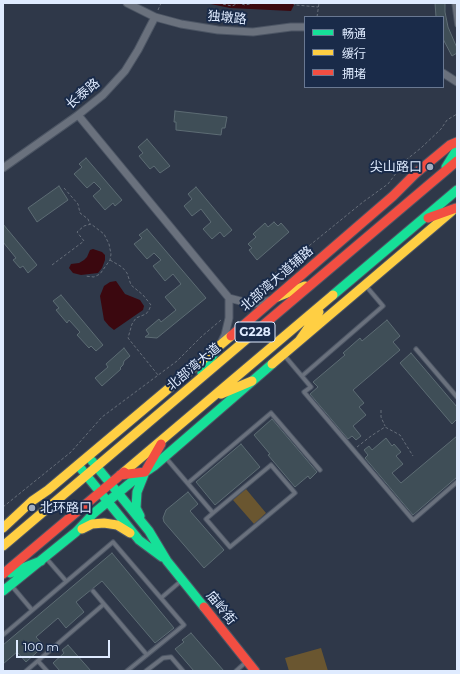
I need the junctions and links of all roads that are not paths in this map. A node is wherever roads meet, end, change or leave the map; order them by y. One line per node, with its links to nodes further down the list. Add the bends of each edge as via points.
1 (127, 3): 3 (street, 独墩路)
2 (454, 3): 4 (lane)
3 (155, 17): 5 (street, 独墩路, via 218,30 253,32); 8 (street, 长泰路, via 125,71 103,95)
4 (457, 25)
5 (304, 27)
6 (444, 74): 7 (street)
7 (457, 82)
8 (78, 115): 12 (street, 长泰路); 20 (street)
9 (457, 142): 19 (main road, 北部湾大道辅路, via 415,174)
10 (457, 149): 13 (main road)
11 (457, 161): 13 (main road, 北部湾大道 / G228)
12 (3, 168)
13 (441, 175): 17 (main road, 北部湾大道 / G228)
14 (457, 190): 16 (main road, G228)
15 (457, 207): 16 (main road); 18 (main road)
16 (420, 221): 21 (main road, G228)
17 (315, 282): 19 (main road); 28 (main road, 北部湾大道 / G228)
18 (365, 285): 22 (main road); 26 (lane, via 383,306)
19 (277, 297): 20 (street, via 260,304); 23 (main road, 北部湾大道辅路)
20 (229, 298): 23 (street, via 227,330)
21 (326, 300): 22 (main road); 30 (main road, G228)
22 (299, 341): 25 (main road)
23 (218, 347): 28 (main road); 32 (main road, 北部湾大道辅路)
24 (416, 349): 29 (lane)
25 (284, 354): 26 (lane); 27 (main road)
26 (302, 376): 40 (lane, via 311,387 304,392 413,520)
27 (252, 381): 30 (main road); 33 (main road)
28 (196, 382): 35 (main road, 北部湾大道 / G228)
29 (457, 397)
30 (211, 398): 31 (main road, G228)
31 (166, 436): 37 (main road); 39 (main road, G228)
32 (88, 456): 34 (main road, 北部湾大道辅路); 35 (main road, 庙岭街)
33 (165, 457): 37 (main road); 41 (lane)
34 (78, 465): 38 (main road, 庙岭街); 47 (main road, 北部湾大道辅路, via 32,500)
35 (97, 467): 38 (main road, 北部湾大道 / G228); 42 (main road, 庙岭街)
36 (320, 470): 41 (lane, via 271,413)
37 (145, 472): 39 (main road); 44 (main road); 48 (main road, via 137,492 136,508)
38 (86, 475): 43 (main road, 庙岭街); 51 (main road, 北部湾大道 / G228)
39 (120, 475): 42 (main road, G228)
40 (457, 482)
41 (188, 483): 46 (lane)
42 (110, 484): 43 (main road, G228); 44 (main road, 庙岭街)
43 (100, 492): 45 (main road, 庙岭街); 54 (main road, G228)
44 (118, 493): 45 (main road); 48 (main road, 庙岭街)
45 (108, 502): 49 (main road); 50 (main road, 庙岭街)
46 (213, 513): 46 (lane, via 271,465 295,493 230,547 206,519)
47 (3, 528)
48 (149, 531): 53 (main road, 庙岭街)
49 (76, 532): 50 (main road, via 92,524 104,523 117,525); 52 (main road)
50 (139, 540): 53 (main road, 庙岭街)
51 (3, 546)
52 (43, 559): 54 (main road); 56 (lane); 57 (main road)
53 (166, 561): 55 (main road, 庙岭街)
54 (3, 575)
55 (182, 580): 60 (lane); 66 (main road, 庙岭街)
56 (66, 581): 60 (lane, via 113,542); 62 (lane)
57 (11, 584): 58 (main road); 62 (lane)
58 (3, 591)
59 (93, 591): 61 (lane)
60 (161, 598): 64 (lane, via 184,625)
61 (104, 604): 64 (lane); 65 (lane)
62 (32, 610): 63 (lane)
63 (3, 635)
64 (147, 655): 69 (lane)
65 (38, 661): 67 (lane); 68 (lane)
66 (247, 662): 72 (lane); 73 (main road, 庙岭街)
67 (26, 671)
68 (47, 671)
69 (127, 671)
70 (146, 671): 71 (lane, via 163,658 171,656)
71 (183, 671)
72 (236, 671)
73 (254, 671)

